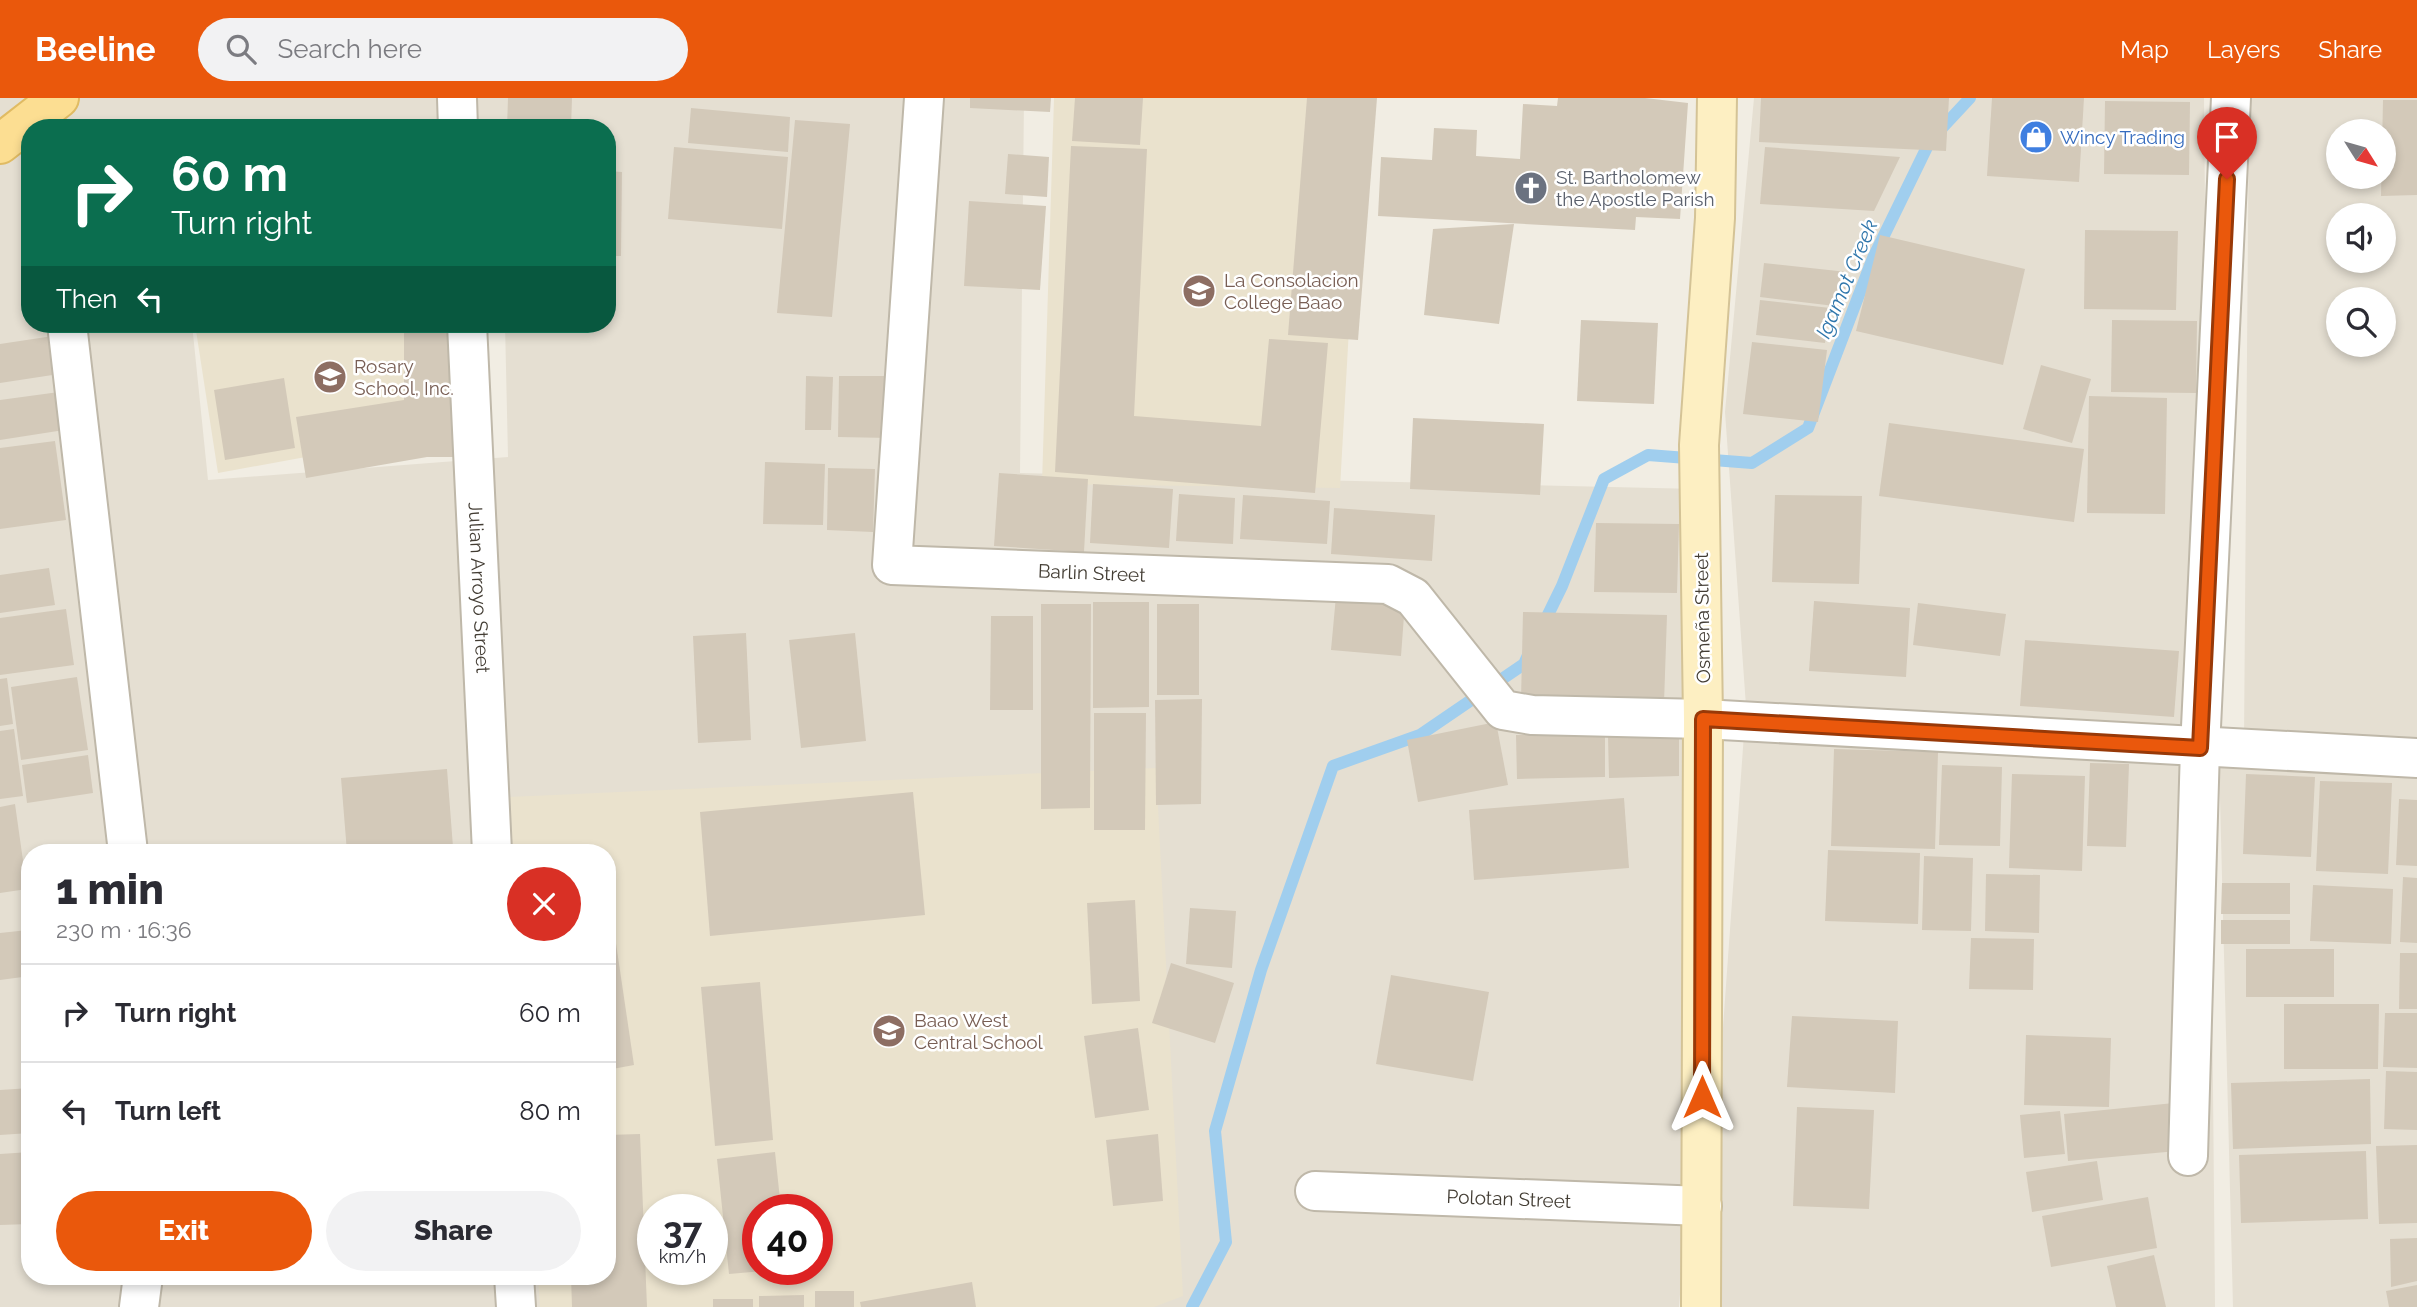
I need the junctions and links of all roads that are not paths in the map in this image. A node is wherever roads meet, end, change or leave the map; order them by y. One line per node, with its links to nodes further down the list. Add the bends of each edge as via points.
1 (457, 98): 5 (street)
2 (924, 98): 10 (street, Barlin Street, via 892,565 1388,584 1413,597 1503,710 1532,715)
3 (1717, 98): 10 (street, Osmeña Street, via 1715,218 1699,462)
4 (2231, 98): 11 (street)
5 (458, 119)
6 (21, 128): 7 (main road)
7 (0, 144)
8 (68, 333): 13 (street)
9 (467, 333): 14 (street, Julian Arroyo Street)
10 (1703, 719): 11 (street, Barlin Street); 17 (street, Osmeña Street)
11 (2200, 748): 12 (street, Barlin Street); 15 (street)
12 (2417, 758)
13 (127, 844)
14 (492, 844)
15 (2188, 1156)
16 (1315, 1191): 17 (street, Polotan Street)
17 (1702, 1206): 22 (street, Osmeña Street)
18 (141, 1285): 20 (street)
19 (515, 1285): 21 (street)
20 (139, 1307)
21 (516, 1307)
22 (1701, 1307)

